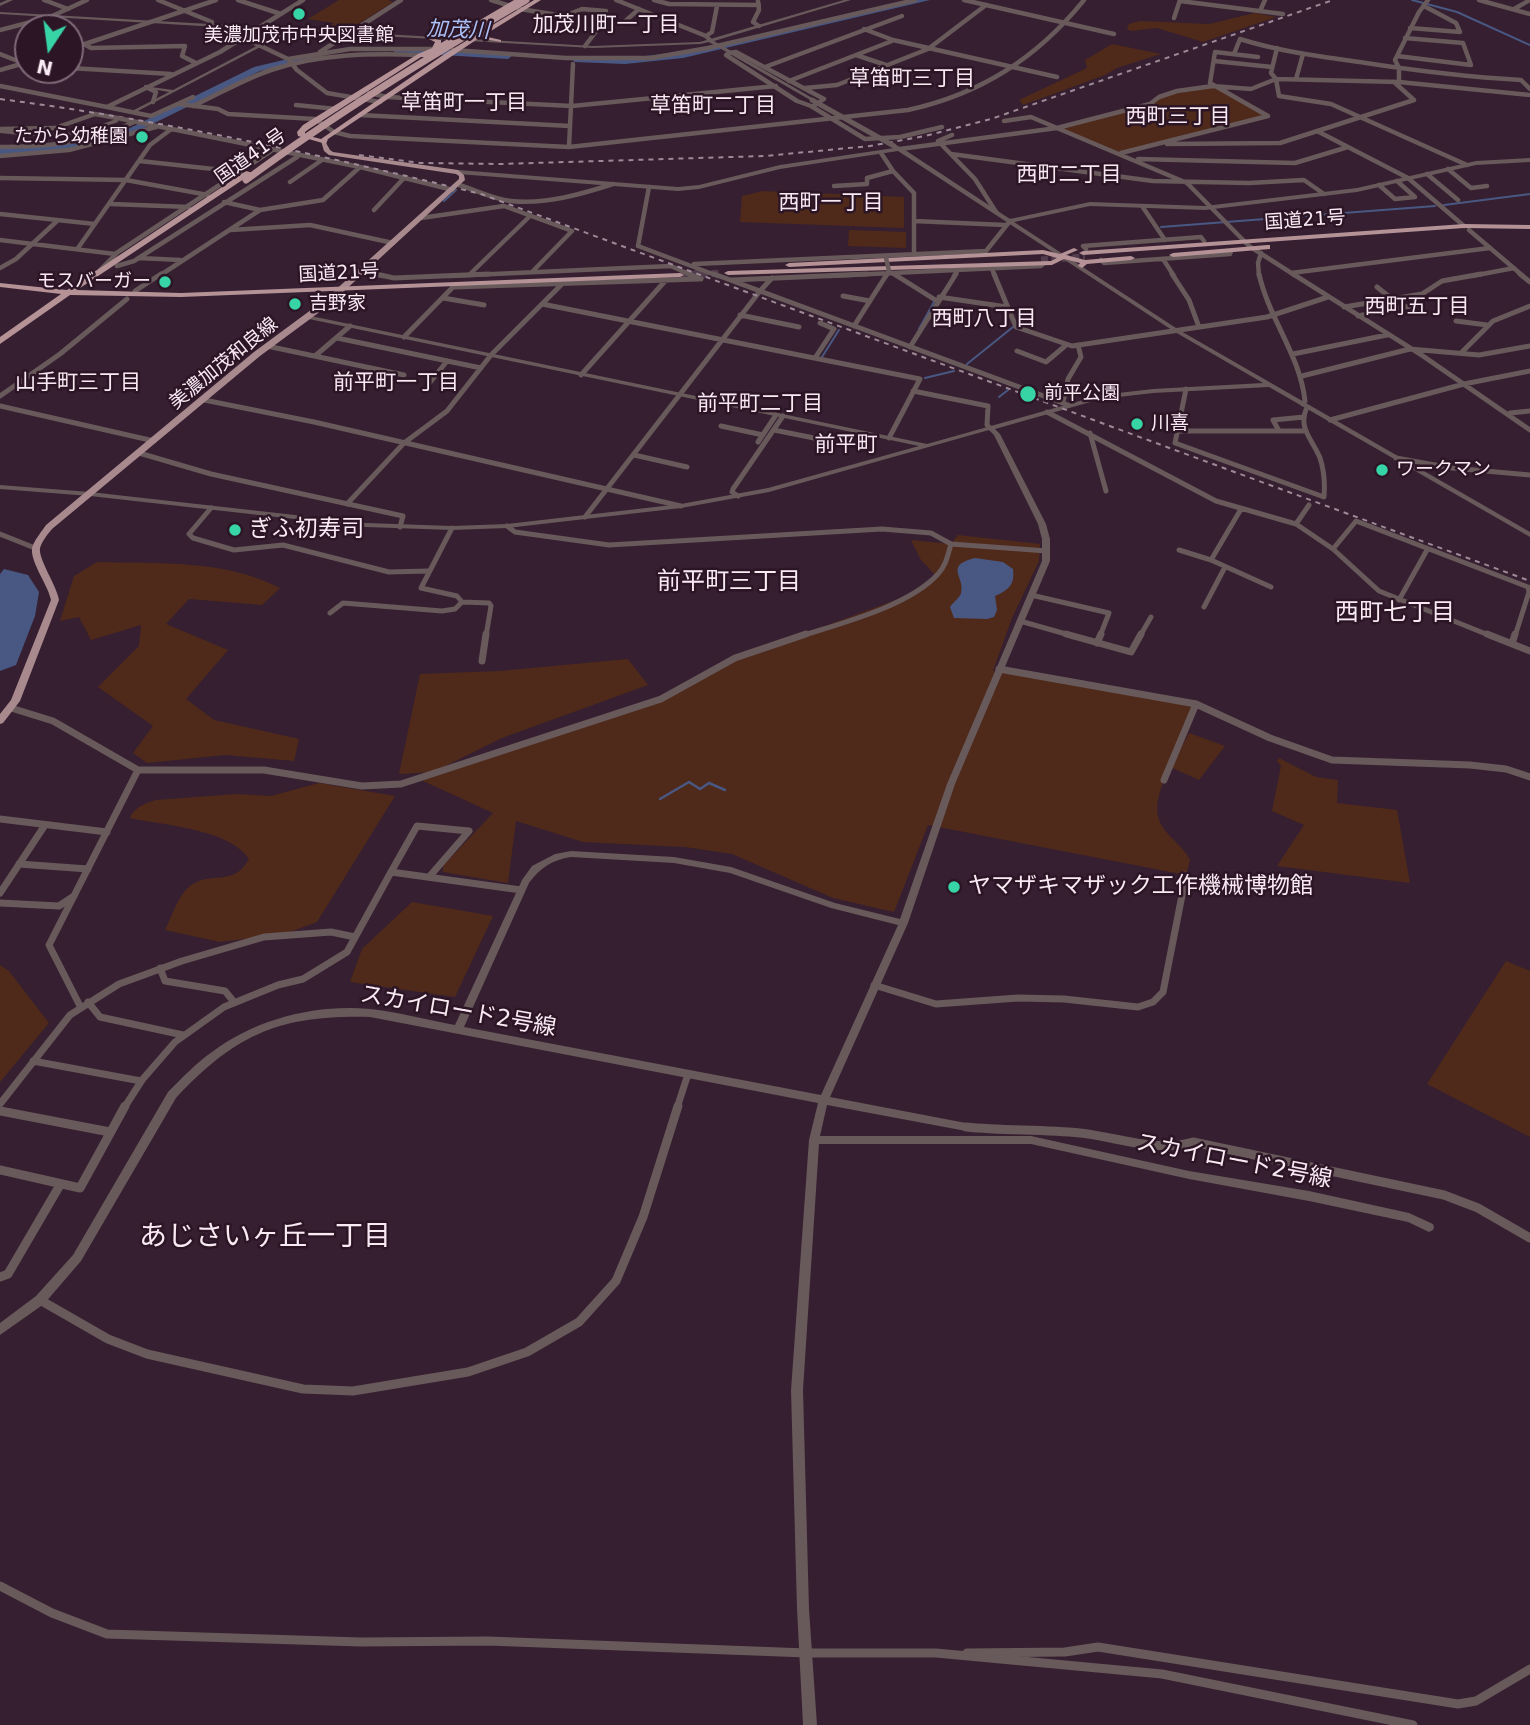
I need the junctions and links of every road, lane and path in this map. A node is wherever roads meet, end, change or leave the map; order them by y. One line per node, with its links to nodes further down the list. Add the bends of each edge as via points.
1 (44, 0): 32 (street)
2 (87, 0): 32 (street)
3 (158, 0): 34 (street)
4 (216, 0): 34 (street)
5 (238, 0): 36 (street)
6 (303, 0): 36 (street)
7 (398, 0): 52 (street)
8 (491, 0): 26 (street)
9 (522, 0): 26 (highway); 159 (highway, 国道41号, bridge)
10 (538, 0): 29 (highway)
11 (617, 0): 30 (street)
12 (654, 0): 22 (street)
13 (849, 0): 47 (street)
14 (915, 0): 70 (street)
15 (964, 0): 27 (street)
16 (1084, 0): 45 (street)
17 (1265, 0): 33 (street)
18 (1479, 0): 31 (street)
19 (1530, 0): 31 (street)
20 (7, 1): 25 (street)
21 (1180, 1): 33 (street); 41 (street)
22 (696, 2): 28 (street)
23 (758, 2): 28 (street); 47 (street, via 760,10 752,22)
24 (1426, 3): 49 (street); 54 (street, via 1456,23)
25 (0, 5)
26 (509, 5): 29 (street); 59 (highway)
27 (986, 5): 45 (street); 71 (street)
28 (717, 6): 57 (street, via 712,32)
29 (520, 9): 40 (highway); 69 (street, via 564,16 582,9 606,11)
30 (639, 9): 44 (street); 57 (street)
31 (1514, 9): 38 (street)
32 (69, 10): 35 (street)
33 (1260, 11): 37 (street)
34 (184, 12): 43 (street); 46 (street)
35 (58, 14)
36 (281, 14): 48 (street)
37 (1283, 14)
38 (1530, 14)
39 (902, 16): 51 (street)
40 (505, 18): 53 (highway); 59 (highway)
41 (1174, 18)
42 (84, 19): 43 (street)
43 (152, 22): 46 (street); 66 (street)
44 (622, 24)
45 (1067, 24): 55 (street); 91 (street)
46 (211, 25): 48 (street)
47 (759, 26): 64 (street)
48 (259, 27): 50 (street); 58 (street)
49 (1410, 28): 54 (street); 60 (street)
50 (291, 29): 52 (street); 68 (street)
51 (864, 29): 62 (street); 89 (street)
52 (349, 32): 56 (street); 73 (street)
53 (482, 32): 61 (highway); 63 (highway)
54 (1460, 32): 65 (street)
55 (1114, 34)
56 (426, 36): 59 (street); 75 (highway, via 439,41)
57 (706, 36): 64 (street)
58 (244, 38): 68 (street); 84 (street)
59 (452, 38): 61 (street); 75 (highway)
60 (1405, 38): 65 (street); 80 (street)
61 (470, 39): 63 (street); 75 (highway); 76 (highway)
62 (892, 40): 71 (street); 79 (street)
63 (499, 41): 69 (street)
64 (711, 41): 69 (street); 70 (street)
65 (1463, 43): 80 (street, via 1472,65)
66 (84, 44): 84 (street, via 91,48 185,46 182,56)
67 (1262, 45): 72 (street); 77 (street, via 1240,39); 81 (street)
68 (261, 46): 82 (street); 106 (street)
69 (585, 46)
70 (719, 46): 74 (street); 76 (street, via 631,59)
71 (928, 48): 87 (street); 91 (street)
72 (1276, 48): 78 (street); 90 (street)
73 (320, 52): 75 (street, via 372,48); 82 (street)
74 (728, 52): 89 (street); 101 (street, via 726,55); 112 (street)
75 (428, 53): 76 (street); 85 (street, via 358,54); 107 (highway); 159 (highway, bridge)
76 (450, 54): 110 (highway); 159 (highway, bridge, via 295,153)
77 (1234, 54): 81 (street); 83 (street, via 1215,52)
78 (1303, 54): 92 (street); 97 (street)
79 (856, 55): 87 (street); 98 (street)
80 (1397, 56): 92 (street)
81 (1258, 57): 88 (street)
82 (288, 58): 85 (street)
83 (1214, 61): 88 (street); 102 (street)
84 (196, 63): 94 (street)
85 (294, 64): 107 (street, via 327,93); 117 (street)
86 (573, 64): 115 (street)
87 (887, 65): 104 (street, via 837,85)
88 (1256, 65): 90 (street)
89 (765, 67): 98 (street)
90 (1272, 67): 96 (street)
91 (1014, 68): 95 (street); 124 (street, via 930,106)
92 (1399, 68): 99 (street); 105 (street, via 1521,80)
93 (84, 69): 94 (street)
94 (173, 74): 103 (street)
95 (1057, 77)
96 (1276, 79): 97 (street); 102 (street, via 1251,89); 121 (street, via 1279,96 1331,104)
97 (1296, 79): 99 (street)
98 (788, 81): 104 (street)
99 (1397, 82): 108 (street); 121 (street, via 1414,100)
100 (0, 86): 116 (street)
101 (776, 86): 112 (street, via 797,101); 115 (street)
102 (1213, 86): 130 (street, via 1177,91 1150,104); 137 (street, via 1268,116)
103 (146, 87): 106 (street); 111 (street, via 156,92); 116 (street)
104 (805, 88): 112 (street, via 824,99)
105 (1530, 89)
106 (173, 91): 111 (street)
107 (360, 94): 110 (street); 110 (street); 118 (highway)
108 (1530, 95)
109 (193, 97): 113 (street)
110 (384, 99): 115 (street); 120 (highway)
111 (153, 102): 119 (street)
112 (812, 103): 124 (street); 141 (street, bridge)
113 (180, 104): 116 (street, via 151,116); 117 (street)
114 (296, 105): 118 (street)
115 (572, 106): 127 (street)
116 (107, 107)
117 (189, 107): 123 (street)
118 (337, 108): 120 (street); 123 (highway)
119 (134, 111)
120 (361, 114): 127 (street); 133 (highway)
121 (1361, 119): 134 (street); 153 (street)
122 (116, 120): 126 (street, bridge); 132 (street, via 93,131 62,136); 132 (street, via 96,114 55,128)
123 (317, 120): 133 (street); 136 (highway, via 302,136)
124 (832, 120): 129 (street, via 871,141); 139 (street)
125 (1004, 121): 130 (street, via 1024,116)
126 (137, 122): 128 (street); 140 (street, via 83,139)
127 (570, 126): 139 (street)
128 (155, 127): 131 (street); 147 (street, via 69,150)
129 (942, 127)
130 (1057, 128): 138 (street); 145 (street)
131 (170, 130): 143 (street); 152 (street, via 150,145)
132 (0, 131)
133 (334, 132): 136 (highway); 139 (street)
134 (1318, 132): 137 (street, via 1280,143); 142 (street)
135 (952, 135): 138 (street, via 938,139)
136 (323, 142): 157 (main road, via 327,151 339,156)
137 (1162, 143): 145 (street)
138 (942, 145): 141 (street); 146 (street)
139 (569, 146)
140 (0, 147)
141 (897, 147): 144 (street); 183 (street)
142 (1348, 147): 149 (street, via 1295,163); 162 (street)
143 (271, 151): 148 (street); 159 (street)
144 (881, 153): 156 (street); 171 (street, via 780,167 699,187)
145 (1121, 153): 149 (street)
146 (951, 154): 164 (street); 183 (street)
147 (0, 156)
148 (297, 156): 150 (street); 176 (street)
149 (1132, 159): 164 (street)
150 (322, 160): 154 (street); 166 (street)
151 (1530, 160): 153 (street)
152 (140, 162): 159 (street); 163 (street)
153 (1467, 165): 155 (street)
154 (360, 167): 160 (street); 181 (street, via 323,200)
155 (1448, 169): 158 (street); 170 (street, via 1471,188)
156 (893, 172): 169 (street, via 867,178 867,184); 188 (street, via 914,193)
157 (458, 173): 167 (street); 172 (main road, via 462,176)
158 (1427, 174): 162 (street); 175 (street)
159 (245, 175): 174 (highway, 国道41号)
160 (405, 177): 172 (street); 182 (street)
161 (0, 178): 163 (street)
162 (1408, 178): 165 (street); 191 (street)
163 (125, 180): 174 (street); 177 (street)
164 (1183, 181): 173 (street, via 1304,180); 180 (street)
165 (1397, 181): 168 (street); 168 (street, via 1415,197 1395,199)
166 (290, 182)
167 (612, 184): 171 (street); 172 (street, via 560,197 512,201)
168 (1379, 185): 173 (street)
169 (834, 186)
170 (1487, 186)
171 (649, 187): 214 (street, via 638,246)
172 (456, 188): 186 (main road, 美濃加茂和良線)
173 (1324, 194): 180 (street)
174 (209, 200): 179 (street); 204 (highway, 国道41号); 215 (highway, 国道41号)
175 (1458, 200)
176 (223, 202): 181 (street); 210 (street)
177 (111, 204): 179 (street); 190 (street)
178 (1142, 206): 180 (street); 189 (street, via 1090,204); 196 (street)
179 (189, 207): 204 (street)
180 (1210, 207): 200 (street)
181 (260, 210): 193 (street)
182 (374, 210)
183 (996, 212): 189 (street)
184 (0, 214): 187 (street)
185 (530, 216): 186 (street, via 504,206); 221 (street, via 572,231); 225 (street)
186 (421, 218): 198 (main road, 美濃加茂和良線)
187 (57, 221): 190 (street); 199 (street)
188 (914, 221): 189 (street); 205 (street)
189 (1008, 223): 205 (street, via 986,251); 206 (street)
190 (95, 224): 201 (street)
191 (1466, 228): 192 (highway, 国道21号); 194 (highway, 国道21号); 200 (highway, 国道21号); 202 (street)
192 (1530, 229)
193 (231, 230): 198 (street, via 310,225); 212 (street)
194 (1340, 238): 200 (highway)
195 (0, 240): 199 (street)
196 (1165, 240): 197 (street, via 1201,237); 208 (street, via 1083,246)
197 (1204, 241): 200 (highway); 208 (highway)
198 (393, 243): 220 (main road, 美濃加茂和良線)
199 (32, 244): 201 (street); 216 (street)
200 (1249, 245): 203 (highway); 208 (highway, 国道21号); 223 (street); 252 (street)
201 (78, 248): 204 (street)
202 (1490, 248): 217 (street); 223 (street)
203 (1231, 251): 211 (street); 213 (highway)
204 (119, 254): 234 (highway, 国道41号)
205 (914, 254): 209 (street)
206 (1044, 256): 207 (highway); 207 (highway); 208 (highway); 208 (highway); 218 (street, via 1041,266); 224 (highway); 224 (highway, via 743,268)
207 (1062, 256): 208 (highway); 208 (highway)
208 (1082, 256): 213 (highway); 264 (street)
209 (885, 257): 214 (street); 222 (street, bridge)
210 (139, 258): 212 (street); 215 (street)
211 (1163, 259): 213 (street); 263 (street, via 1189,300)
212 (181, 260): 235 (street)
213 (1101, 260)
214 (690, 265): 224 (street)
215 (117, 266): 234 (highway, 国道41号)
216 (0, 268)
217 (1514, 268): 229 (street); 242 (street, via 1442,281 1422,294)
218 (992, 269): 219 (street); 249 (street)
219 (958, 270): 222 (street); 241 (street)
220 (363, 271): 225 (street, via 394,278); 231 (main road, 美濃加茂和良線)
221 (532, 272): 225 (street); 227 (street, via 671,266 701,279)
222 (890, 272): 226 (street); 241 (street); 243 (street)
223 (1290, 273): 238 (street)
224 (724, 274): 226 (street); 236 (street)
225 (469, 275)
226 (772, 278): 236 (street)
227 (666, 280): 230 (street); 256 (street)
228 (0, 282): 234 (highway, 国道21号)
229 (1530, 282)
230 (562, 284): 232 (street); 245 (street)
231 (345, 286): 232 (highway, 国道21号); 232 (highway, 国道21号, via 678,273); 234 (highway, 国道21号, via 181,295); 235 (highway, 国道21号); 255 (main road, 美濃加茂和良線)
232 (454, 286): 239 (street)
233 (1377, 287): 242 (street)
234 (75, 291): 235 (highway, 国道21号); 269 (highway, 国道41号); 275 (highway, 国道41号)
235 (135, 291)
236 (760, 291): 253 (street); 260 (street)
237 (844, 296): 243 (street)
238 (1328, 297): 250 (street); 252 (street)
239 (443, 298): 246 (street); 266 (street)
240 (127, 299): 295 (street)
241 (938, 299): 249 (street); 272 (street)
242 (1392, 299): 244 (street)
243 (870, 301): 260 (street)
244 (1381, 301): 247 (street, via 1392,309); 250 (street)
245 (542, 304): 256 (street); 280 (street)
246 (484, 305)
247 (1412, 306)
248 (1530, 306): 261 (street)
249 (1007, 307): 273 (street, via 1016,327)
250 (1344, 307): 254 (street)
251 (1378, 312): 254 (street)
252 (1274, 315): 263 (street); 279 (street)
253 (740, 316): 262 (street); 268 (street)
254 (1357, 316): 265 (street)
255 (306, 317): 259 (street); 271 (main road, 美濃加茂和良線)
256 (631, 321): 268 (street); 286 (street)
257 (1456, 321): 261 (street)
258 (820, 323): 282 (street, via 834,329)
259 (350, 326): 266 (street); 267 (street)
260 (854, 326): 272 (street)
261 (1487, 326): 278 (street)
262 (799, 327)
263 (1199, 327): 264 (street)
264 (1177, 331): 270 (street); 291 (street)
265 (1387, 335): 276 (street); 279 (street)
266 (404, 337): 280 (street)
267 (337, 338): 281 (street); 283 (street)
268 (722, 340): 282 (street); 294 (street)
269 (0, 341)
270 (1078, 345): 273 (street); 297 (street, via 1081,357 1068,379)
271 (267, 346): 281 (street); 296 (main road, 美濃加茂和良線)
272 (911, 346): 297 (street)
273 (1065, 346): 277 (street, via 1046,362)
274 (1530, 346): 278 (street, via 1489,354)
275 (0, 348)
276 (1410, 349): 278 (street); 288 (street); 289 (street)
277 (1017, 351)
278 (1462, 352)
279 (1293, 354): 288 (street)
280 (491, 355): 284 (street); 286 (street)
281 (315, 356): 287 (street)
282 (815, 358): 293 (street, via 920,379)
283 (447, 361): 284 (street); 290 (street)
284 (481, 368): 319 (street, via 447,411)
285 (1530, 372): 289 (street)
286 (581, 374): 294 (street)
287 (404, 375)
288 (1302, 376): 299 (street)
289 (1464, 384): 302 (street); 305 (street)
290 (428, 385)
291 (1269, 385): 292 (street); 299 (street)
292 (1186, 389): 297 (street); 310 (street)
293 (914, 391): 307 (street, via 988,406); 315 (street)
294 (680, 395): 303 (street); 322 (street)
295 (0, 396)
296 (204, 400): 316 (main road, 美濃加茂和良線); 319 (street)
297 (1066, 404): 301 (street)
298 (0, 406): 316 (street)
299 (1305, 406): 304 (street); 305 (street)
300 (1530, 411): 302 (street)
301 (1047, 412): 307 (street); 313 (street)
302 (1509, 413): 308 (street)
303 (779, 415): 309 (street); 314 (street); 315 (street)
304 (1304, 417): 311 (street, via 1273,419); 312 (street)
305 (1330, 421): 323 (street)
306 (720, 426): 314 (street)
307 (990, 428): 320 (street); 348 (street, via 1042,524)
308 (1529, 428)
309 (774, 430): 317 (street); 330 (street, via 733,489)
310 (1177, 431): 311 (street); 312 (street, via 1175,443 1324,497 1320,458)
311 (1279, 431): 312 (street)
312 (1304, 431)
313 (1090, 433): 328 (street); 335 (street)
314 (763, 435): 318 (street)
315 (889, 438): 320 (street)
316 (154, 441): 321 (main road, 美濃加茂和良線)
317 (829, 441)
318 (758, 442)
319 (404, 443): 327 (street); 331 (street)
320 (928, 446): 330 (street)
321 (139, 453): 329 (main road, 美濃加茂和良線); 331 (street)
322 (635, 455): 324 (street); 327 (street)
323 (1396, 458): 325 (street); 342 (street)
324 (687, 467)
325 (1530, 475)
326 (0, 487): 329 (street)
327 (609, 489): 333 (street); 336 (street)
328 (1106, 491)
329 (90, 494): 334 (street); 344 (main road, 美濃加茂和良線, via 49,527)
330 (738, 496): 333 (street)
331 (347, 504): 339 (street, via 403,516)
332 (1310, 505): 337 (street)
333 (681, 506): 336 (street)
334 (211, 508): 339 (street); 351 (street, via 188,534 193,538 234,550 283,545 389,572)
335 (1241, 509): 337 (street); 349 (street)
336 (585, 517): 338 (street)
337 (1296, 524): 345 (street)
338 (507, 526): 340 (street); 343 (street, via 515,532 609,545 882,529 931,533)
339 (401, 527): 340 (street)
340 (452, 528): 351 (street)
341 (0, 534): 344 (street)
342 (1530, 535)
343 (951, 544): 348 (street); 369 (street, via 946,563 936,576 904,597 728,660 710,668 684,690 661,699 421,780 379,787 264,770)
344 (35, 548): 367 (main road, via 34,556 54,588 55,600)
345 (1333, 549): 347 (street, via 1356,521); 355 (street, via 1379,591)
346 (1179, 550): 349 (street)
347 (1427, 550): 353 (street); 355 (street)
348 (1047, 551): 354 (street)
349 (1211, 560): 350 (street)
350 (1225, 567): 352 (street); 357 (street)
351 (428, 571): 356 (street, via 421,588 457,596)
352 (1271, 587)
353 (1529, 588): 362 (street)
354 (1031, 594): 360 (street); 361 (street, via 1109,613)
355 (1399, 600): 362 (street)
356 (462, 602): 358 (street, via 448,611 343,603); 364 (street, via 491,606)
357 (1204, 607)
358 (330, 613)
359 (1151, 617): 361 (street, via 1134,651)
360 (1020, 621): 361 (street); 365 (street)
361 (1097, 643)
362 (1512, 644): 363 (street)
363 (1530, 651)
364 (482, 661)
365 (999, 669): 366 (street); 384 (street, via 951,784)
366 (1196, 704): 370 (street, via 1332,760 1470,765); 371 (street)
367 (10, 708): 368 (main road); 369 (street, via 54,721)
368 (0, 721)
369 (138, 770): 374 (street)
370 (1530, 777)
371 (1164, 780)
372 (0, 818): 373 (street)
373 (45, 825): 374 (street); 375 (street)
374 (107, 832): 376 (street)
375 (19, 864): 376 (street); 381 (street)
376 (88, 869): 382 (street)
377 (391, 872): 379 (street); 379 (street, via 417,826 469,831); 385 (street)
378 (1186, 875): 387 (street, via 1163,992 1153,1002 1138,1007 1064,999 936,1004)
379 (429, 877): 380 (street)
380 (521, 890): 384 (street, via 535,868 558,856 674,860 731,870 834,906); 390 (street)
381 (0, 893)
382 (75, 896): 383 (street, via 59,906); 389 (street, via 49,945)
383 (0, 903)
384 (903, 923): 387 (street)
385 (355, 937): 386 (street, via 331,932 264,937); 388 (street, via 347,952 303,979)
386 (160, 968): 388 (street, via 165,981 225,991); 389 (street)
387 (874, 985): 395 (street)
388 (234, 1002): 391 (street)
389 (84, 1004): 391 (street, via 106,1019); 392 (street)
390 (458, 1029): 393 (street, スカイロード2号線); 406 (street, スカイロード2号線, via 370,1013 320,1012 278,1021 231,1042 172,1095 77,1258)
391 (183, 1035): 394 (street)
392 (33, 1061): 394 (street); 396 (street)
393 (688, 1074): 395 (street, スカイロード2号線); 406 (street, via 643,1217 616,1282 579,1322 527,1352 468,1372 399,1385 353,1391 303,1389 147,1354 108,1339)
394 (141, 1081): 399 (street)
395 (823, 1101): 398 (street, スカイロード2号線); 400 (street)
396 (0, 1104)
397 (0, 1111): 399 (street)
398 (966, 1127): 404 (street, via 1092,1134 1182,1147 1193,1142 1445,1195 1489,1213)
399 (110, 1132): 402 (street, via 80,1188)
400 (814, 1140): 403 (street, スカイロード2号線, via 1031,1140 1309,1196 1409,1218); 409 (street, via 797,1390)
401 (0, 1170): 402 (street)
402 (60, 1185): 405 (street, via 8,1274)
403 (1429, 1227)
404 (1530, 1238)
405 (0, 1277)
406 (40, 1300): 407 (street, スカイロード2号線)
407 (0, 1329)
408 (0, 1586): 409 (street, via 42,1610 107,1634)
409 (807, 1653): 410 (street); 412 (street)
410 (955, 1654): 411 (street, via 985,1650 1078,1652 1098,1647 1458,1704 1476,1701); 413 (street, via 1162,1674)
411 (1530, 1669)
412 (810, 1725)
413 (1413, 1725)

